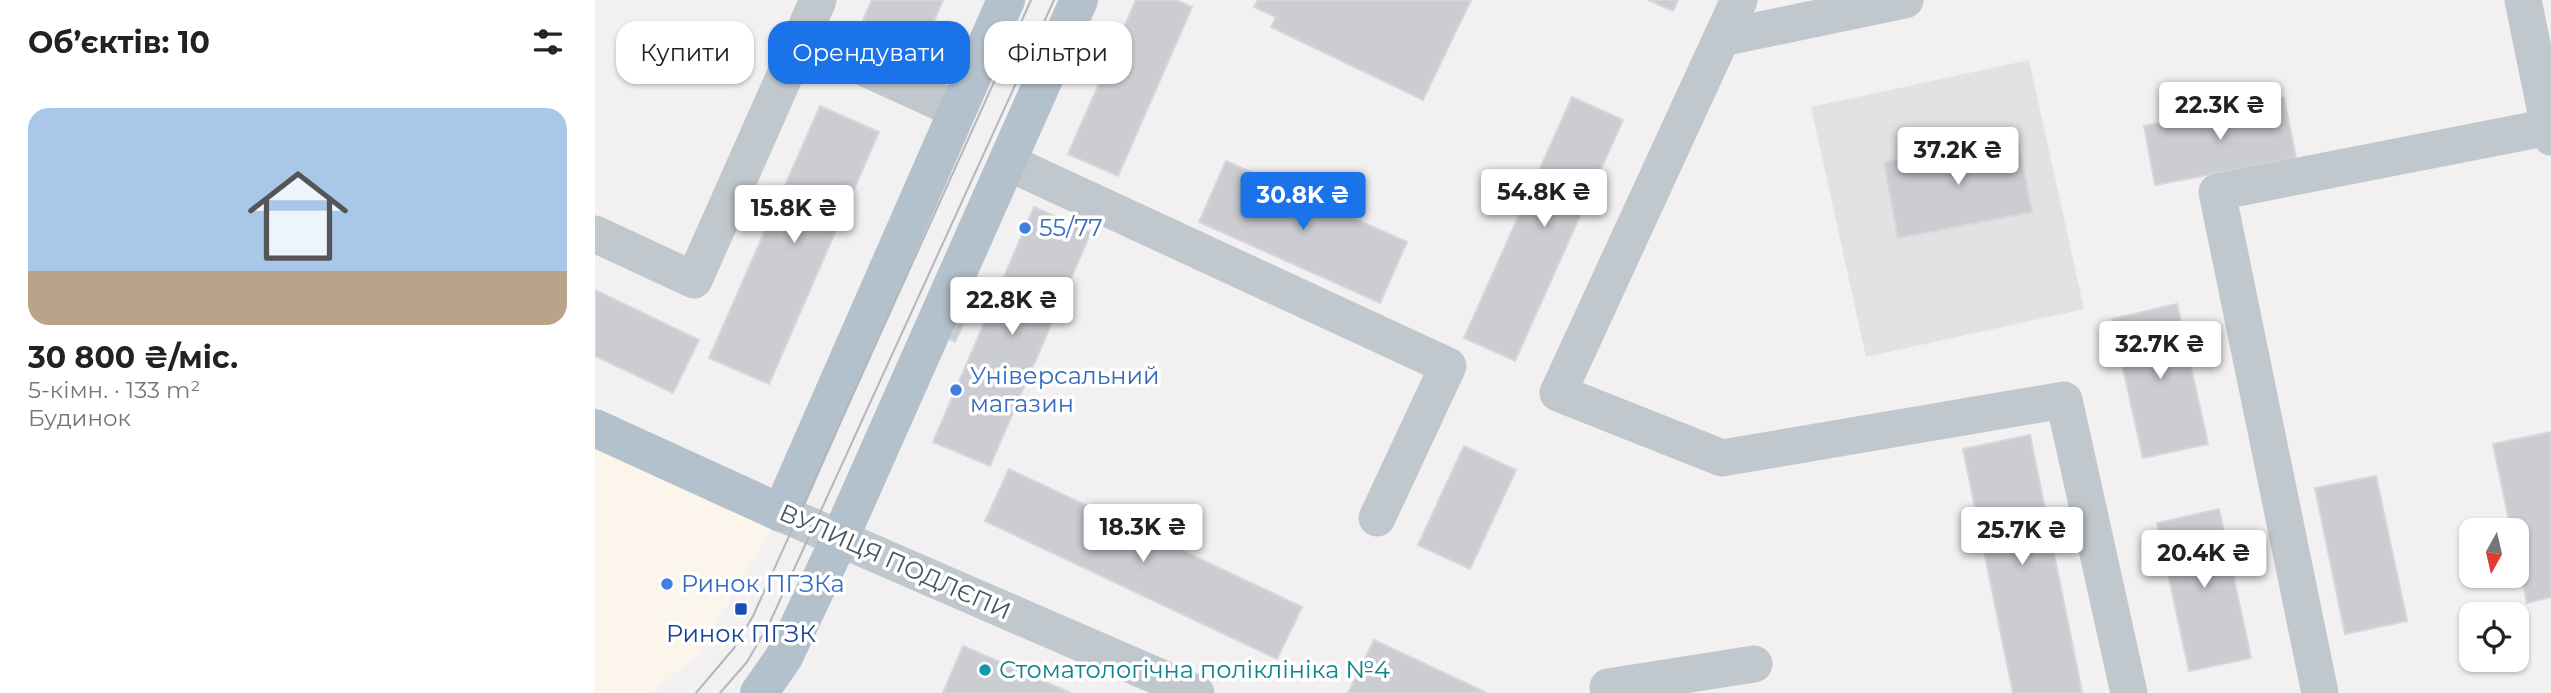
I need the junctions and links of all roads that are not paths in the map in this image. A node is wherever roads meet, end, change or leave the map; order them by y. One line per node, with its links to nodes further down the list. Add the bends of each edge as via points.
1 (818, 0): 7 (street)
2 (1006, 0): 11 (main road)
3 (1079, 0): 13 (main road)
4 (1739, 0): 8 (street)
5 (1905, 0): 8 (street)
6 (2523, 0): 12 (street)
7 (809, 21)
8 (1722, 38): 24 (street, via 1558,393 1722,458 2064,400)
9 (781, 84): 14 (street, via 694,280)
10 (900, 84): 11 (street)
11 (957, 110): 16 (main road)
12 (2550, 132): 25 (street, via 2217,192)
13 (1007, 162): 17 (street, via 1448,366); 18 (main road)
14 (595, 234)
15 (595, 428): 16 (main road, ВУЛИЦЯ ПОДЛЄПИ)
16 (781, 513): 18 (street, ВУЛИЦЯ ПОДЛЄПИ)
17 (1377, 518)
18 (840, 538): 20 (main road); 22 (street, ВУЛИЦЯ ПОДЛЄПИ)
19 (1754, 664): 23 (street, via 1608,687)
20 (781, 675): 21 (main road)
21 (759, 693)
22 (1196, 693)
23 (1609, 693)
24 (2129, 693)
25 (2320, 693)

